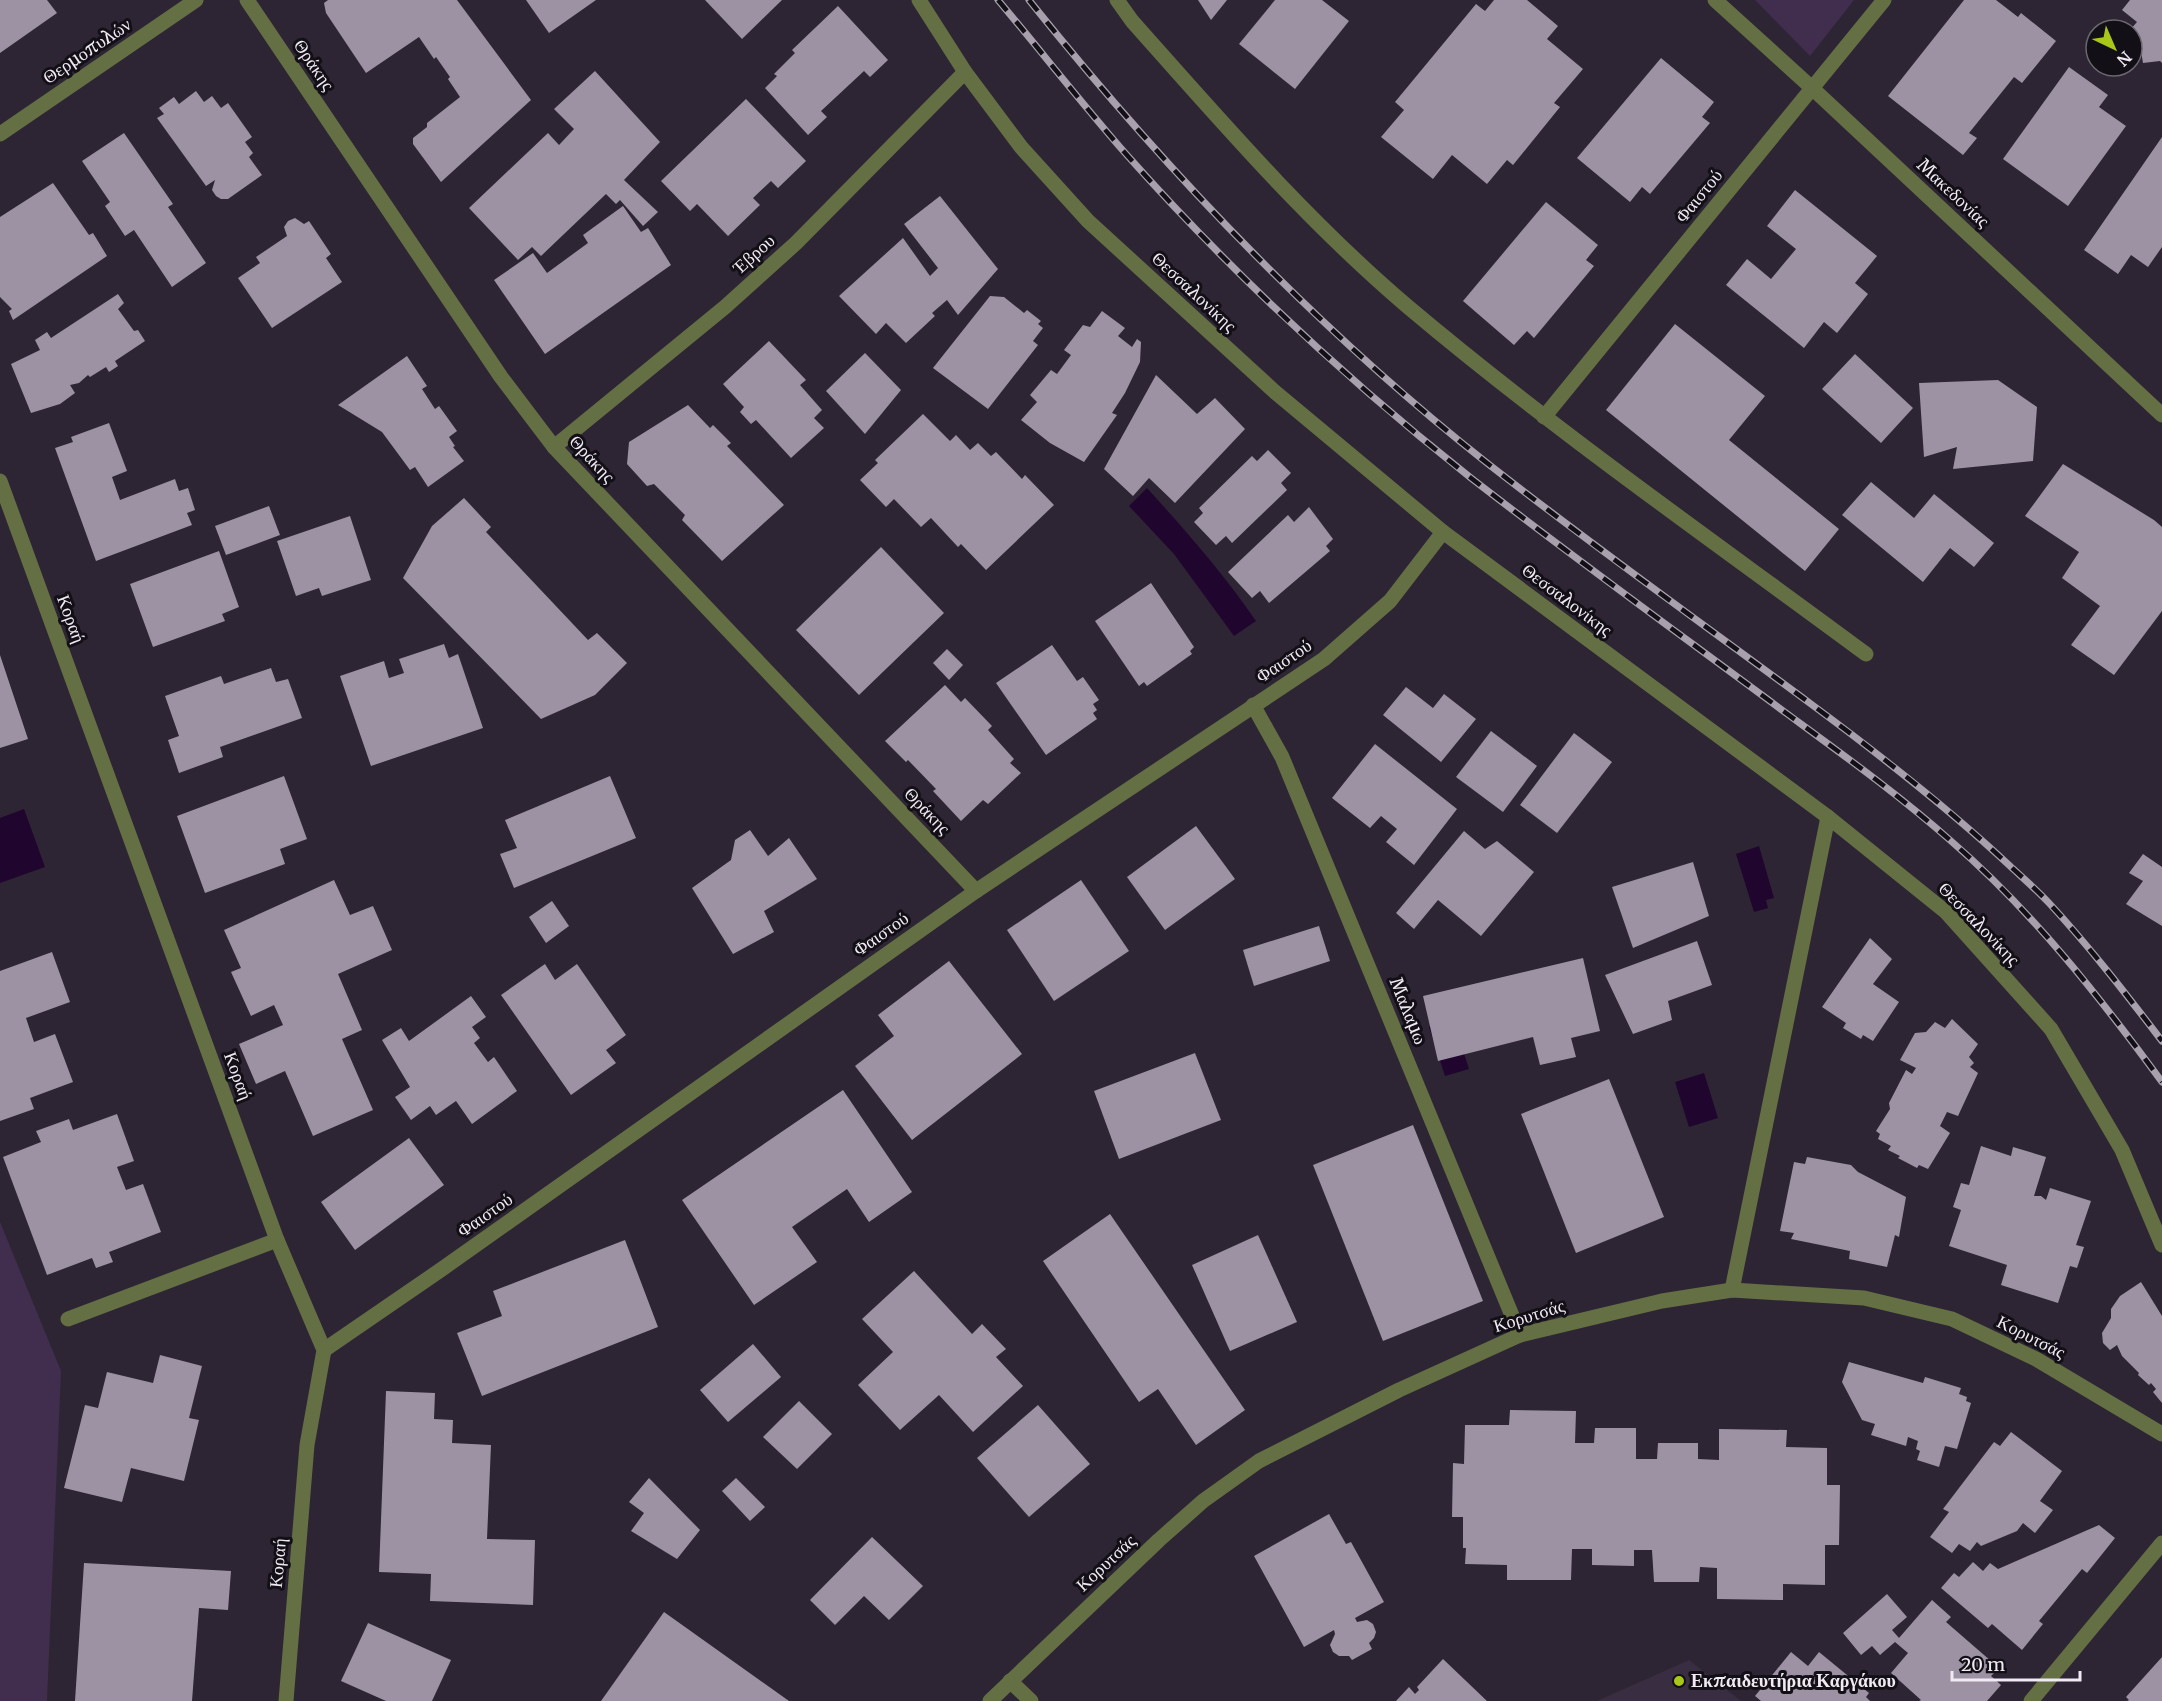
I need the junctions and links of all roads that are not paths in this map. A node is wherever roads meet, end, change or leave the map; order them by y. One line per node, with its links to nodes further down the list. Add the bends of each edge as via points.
1 (196, 0): 9 (street, Θερμοπυλών)
2 (247, 0): 12 (street, Θράκης, via 501,377)
3 (919, 0): 7 (street, Θεσσαλονίκης)
4 (1117, 0): 11 (street, via 1256,160 1321,227 1406,305)
5 (1715, 0): 8 (street, Μακεδονίας)
6 (1884, 0): 8 (street, Φαιστού)
7 (965, 72): 12 (street, Έβρου, via 796,243 725,307); 14 (street, Θεσσαλονίκης, via 1021,147 1088,220 1275,392)
8 (1812, 88): 10 (street, Μακεδονίας); 11 (street, Φαιστού)
9 (0, 135)
10 (2162, 415)
11 (1545, 417): 15 (street)
12 (554, 447): 18 (street, Θράκης)
13 (0, 481): 19 (street, Κοραή)
14 (1443, 532): 16 (street, Φαιστού, via 1390,600 1324,659); 17 (street, Θεσσαλονίκης)
15 (1866, 654)
16 (1253, 705): 18 (street, Φαιστού); 23 (street, Μαλαμω, via 1282,757)
17 (1828, 817): 20 (street, Θεσσαλονίκης, via 1946,912 2051,1029 2122,1150); 21 (street)
18 (976, 891): 24 (street, Φαιστού)
19 (277, 1240): 22 (street); 24 (street, Κοραή)
20 (2162, 1245)
21 (1732, 1290): 23 (street, Κορυτσάς, via 1662,1301); 25 (street, Κορυτσάς, via 1864,1298 1952,1319 2036,1359)
22 (68, 1319)
23 (1520, 1335): 27 (street, Κορυτσάς, via 1399,1390 1259,1461 1203,1501)
24 (324, 1350): 28 (street, Κοραή, via 307,1445)
25 (2162, 1434)
26 (2162, 1543): 31 (street)
27 (1010, 1681): 29 (street, Κορυτσάς); 30 (street)
28 (286, 1701)
29 (990, 1701)
30 (1032, 1701)
31 (2031, 1701)

